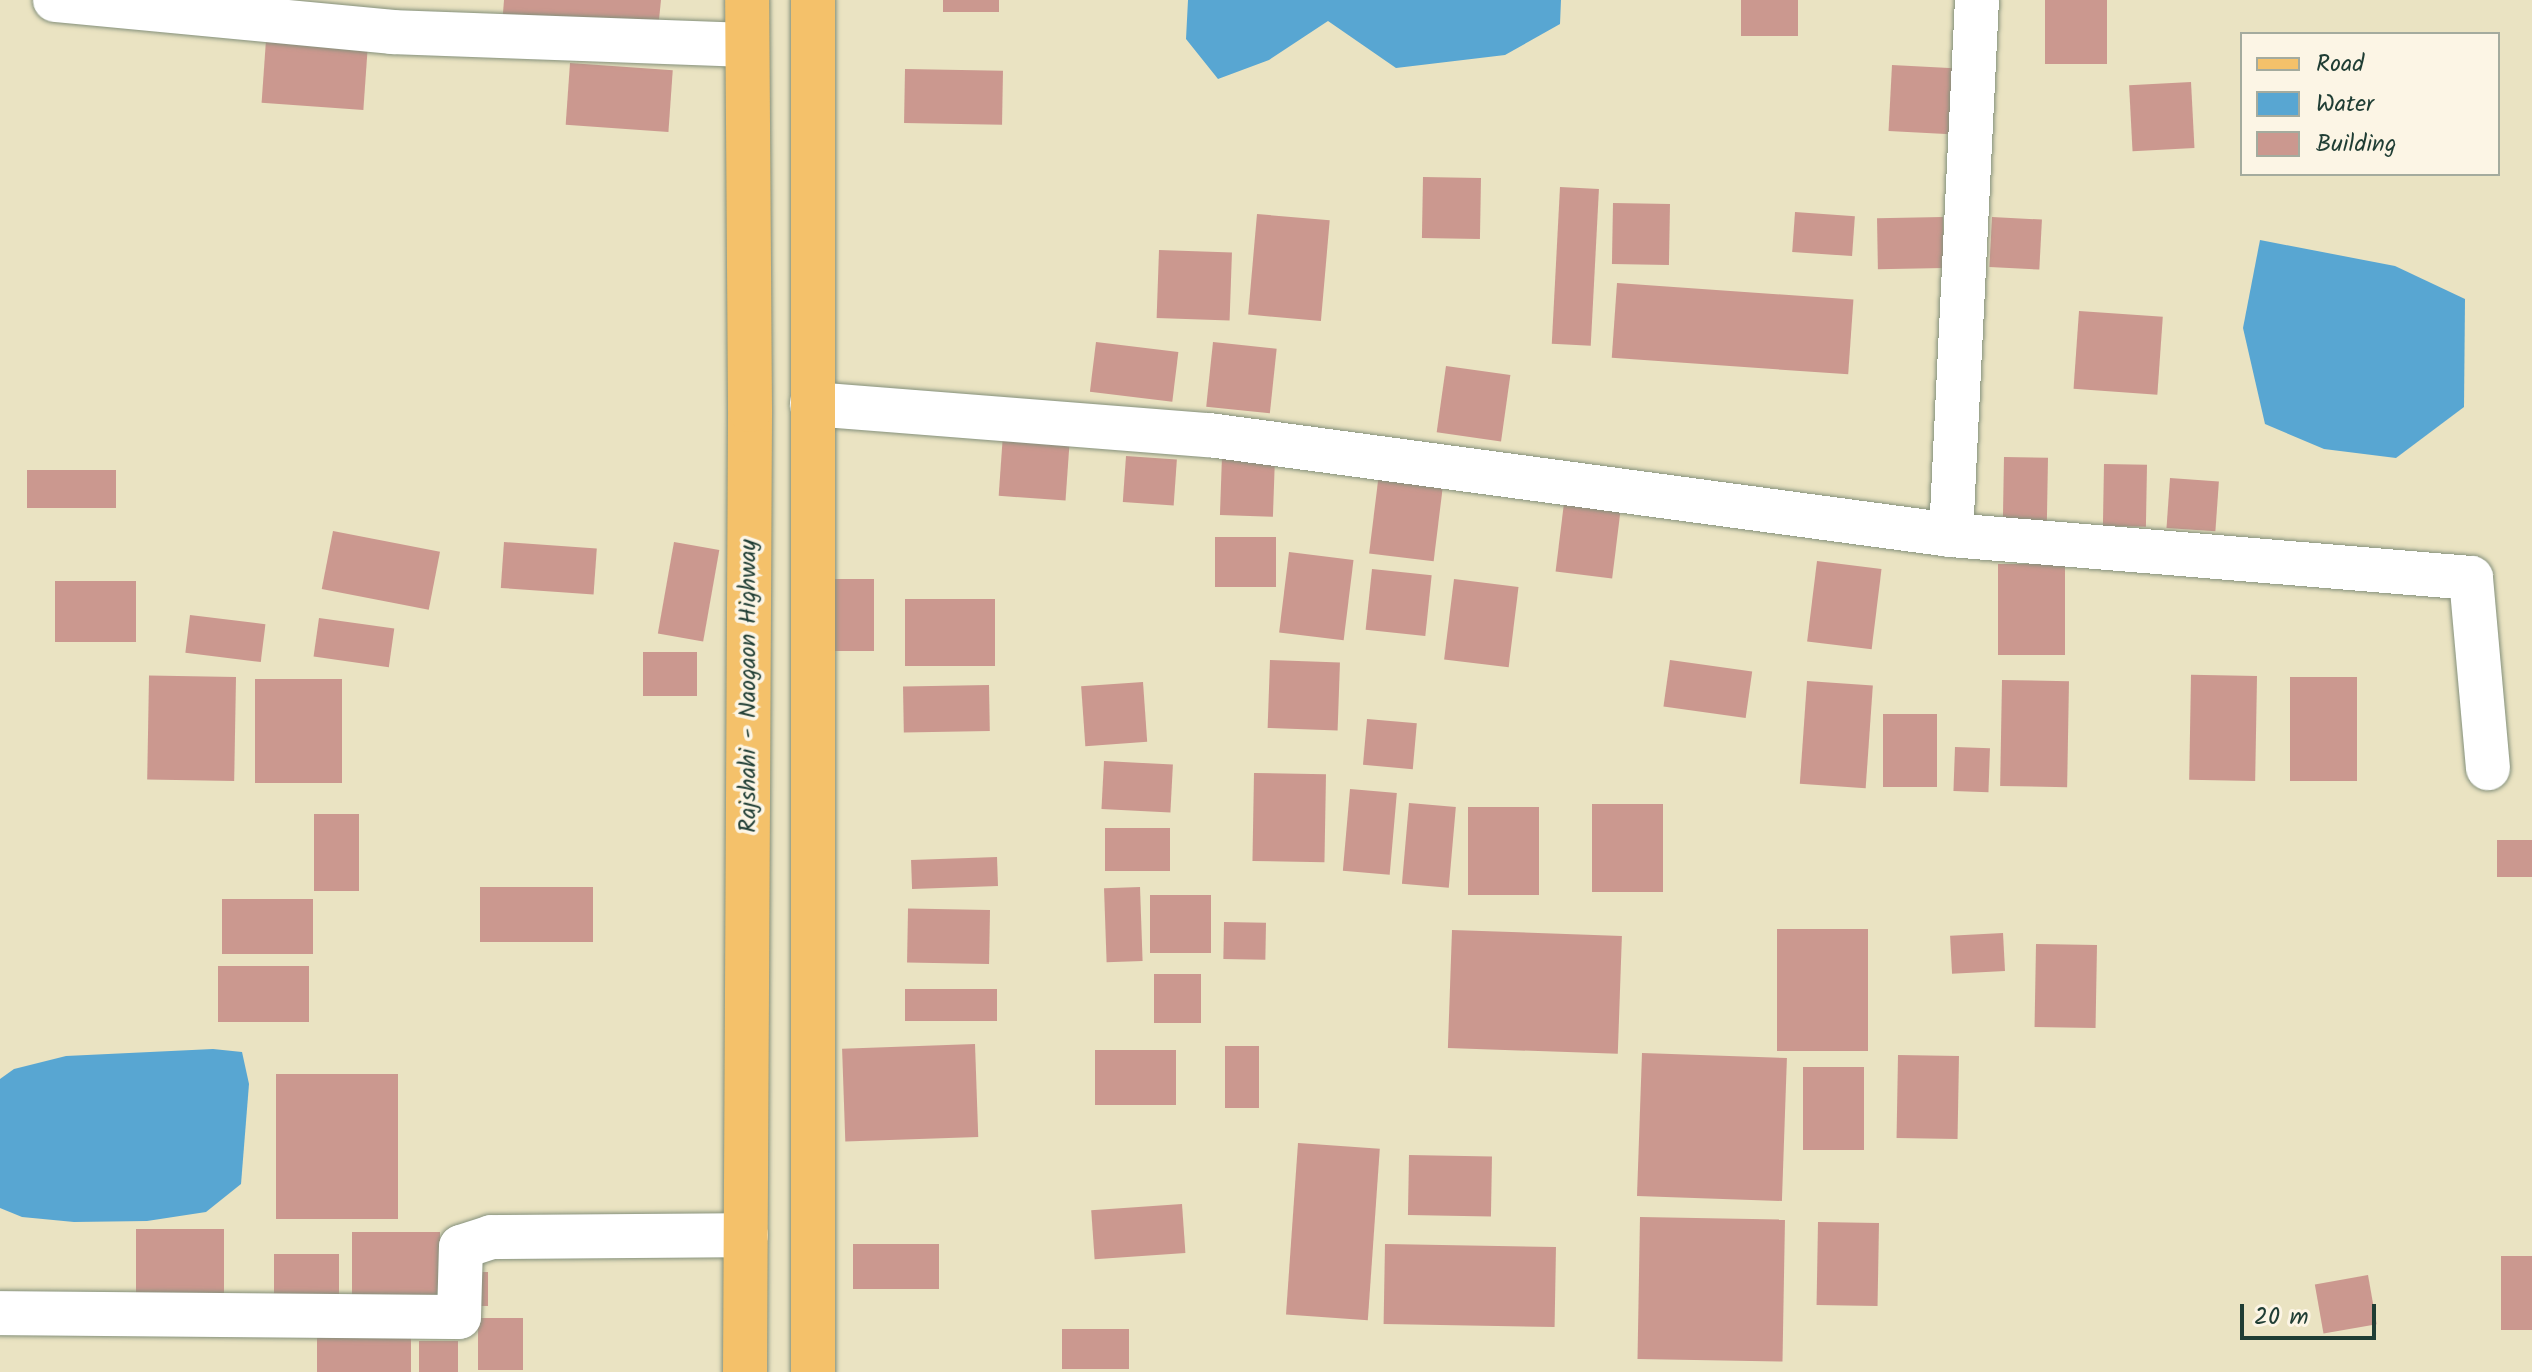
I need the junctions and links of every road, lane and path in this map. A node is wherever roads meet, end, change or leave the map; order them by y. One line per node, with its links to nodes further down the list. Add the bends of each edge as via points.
1 (55, 0): 5 (street, via 392,32)
2 (747, 0): 5 (main road, Rajshahi - Naogaon Highway)
3 (813, 0): 6 (main road)
4 (1977, 0): 7 (street)
5 (746, 45): 9 (main road, Rajshahi - Naogaon Highway)
6 (812, 404): 7 (street, via 1209,435); 12 (main road)
7 (1951, 535): 8 (street, via 2471,578)
8 (2488, 768)
9 (746, 1235): 10 (street, via 491,1237 461,1247 459,1317); 11 (main road, Rajshahi - Naogaon Highway)
10 (0, 1313)
11 (745, 1372)
12 (813, 1372)

